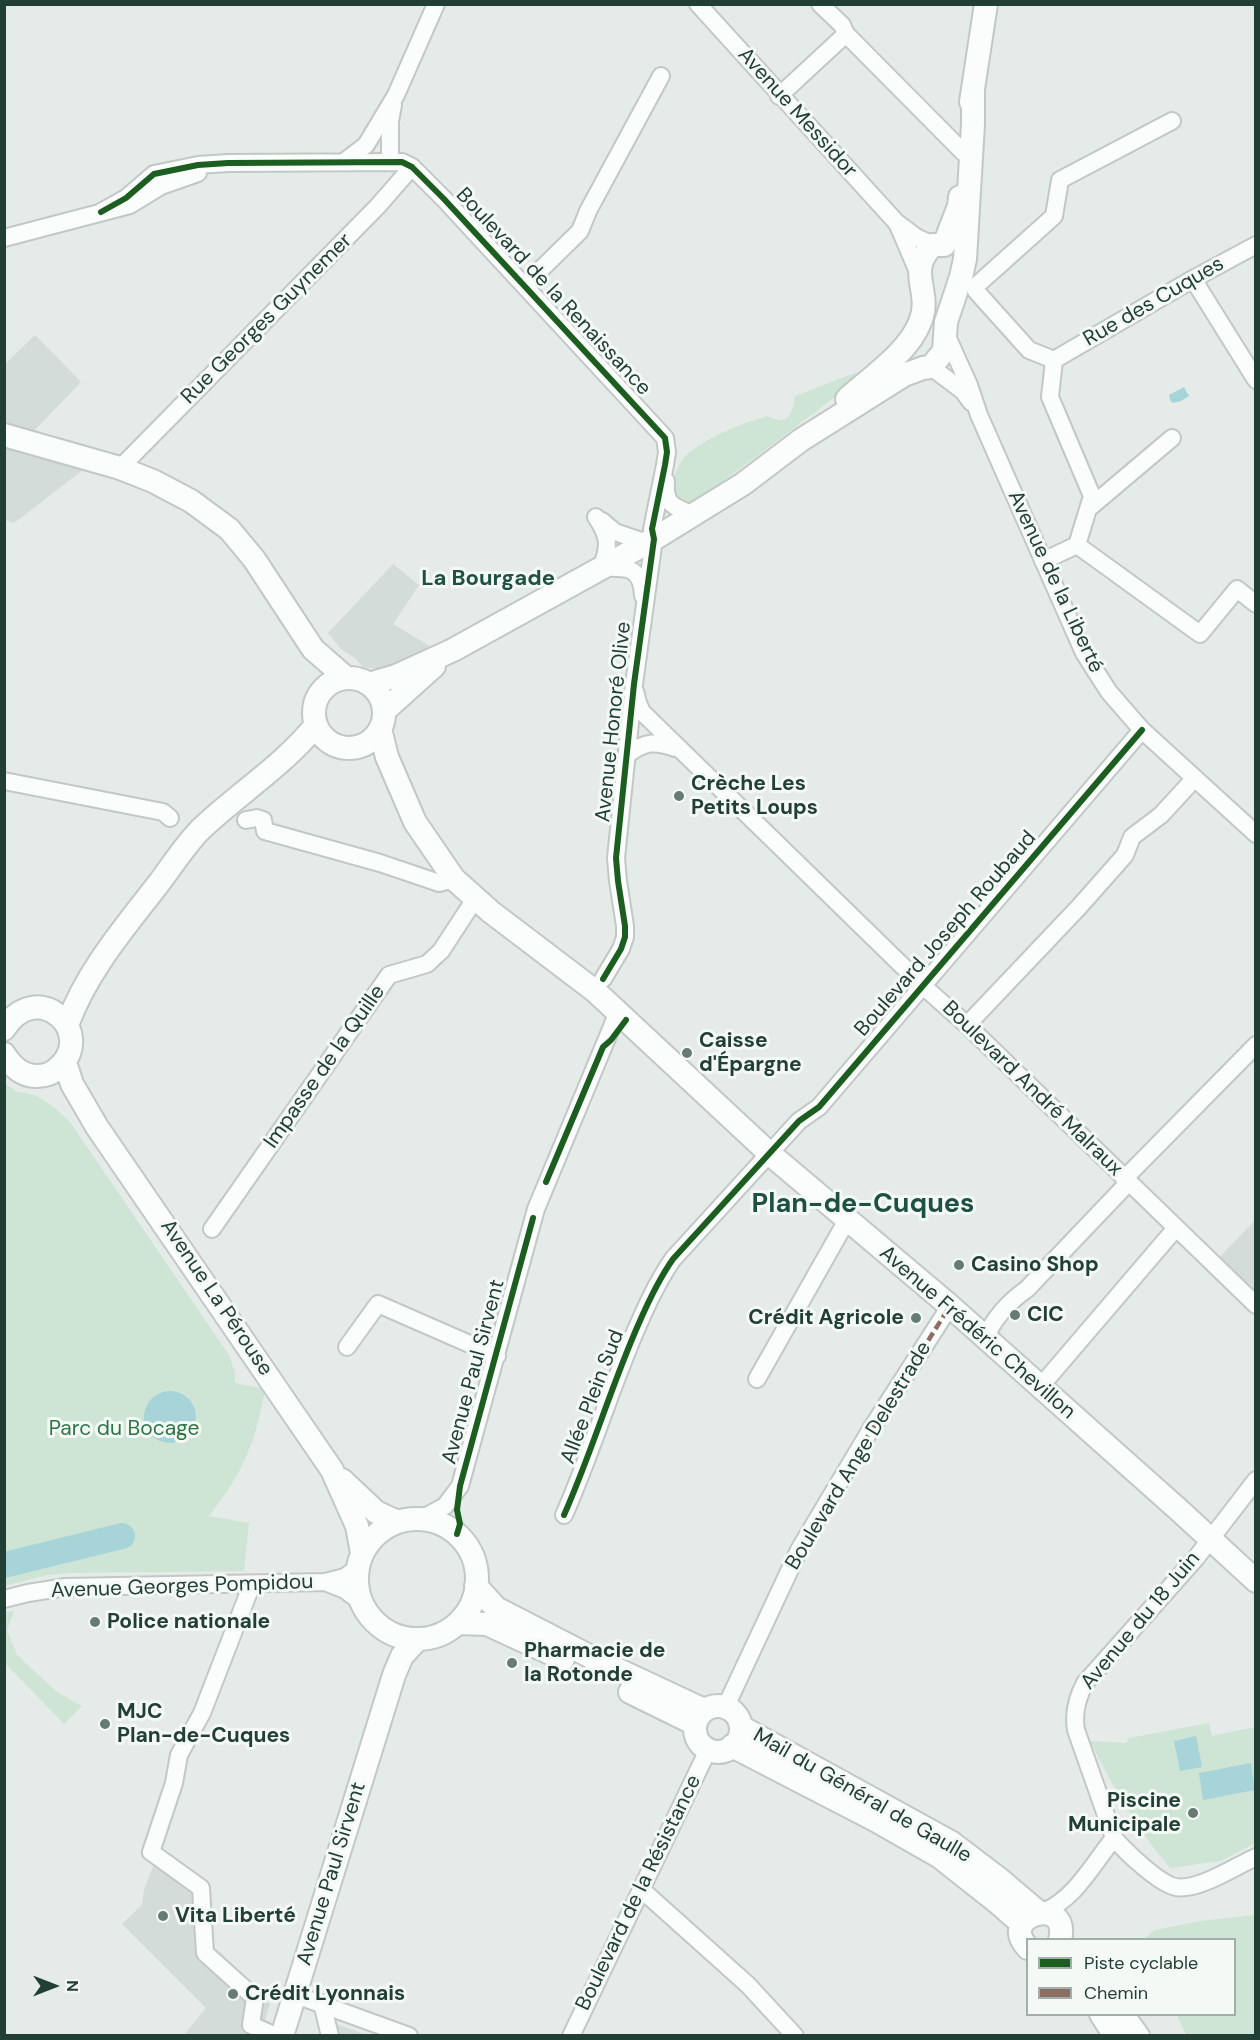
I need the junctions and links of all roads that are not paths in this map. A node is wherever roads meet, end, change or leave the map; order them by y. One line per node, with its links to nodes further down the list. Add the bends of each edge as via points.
1 (436, 4): 8 (street)
2 (698, 4): 9 (street, Avenue Messidor)
3 (820, 4): 5 (street)
4 (986, 4): 7 (street)
5 (846, 34): 9 (street); 11 (street)
6 (661, 76): 22 (street, via 580,231)
7 (973, 88): 11 (street); 19 (street)
8 (396, 95): 12 (street, via 390,121); 13 (street, via 366,144)
9 (779, 96): 15 (street, Avenue Messidor)
10 (1172, 122): 25 (street, via 1060,180 1054,216 977,285 976,291 1029,350)
11 (964, 153): 17 (street, via 959,206)
12 (390, 160): 13 (street, Boulevard de la Renaissance); 14 (street, Boulevard de la Renaissance)
13 (345, 161): 16 (street, Boulevard de la Renaissance, via 198,165 154,174 126,198 101,212)
14 (412, 167): 22 (street, Boulevard de la Renaissance); 33 (street, Rue Georges Guynemer)
15 (896, 222): 17 (street, Avenue Messidor, via 916,237); 20 (street, Avenue Messidor)
16 (4, 238)
17 (939, 245): 19 (street, via 954,249); 20 (street, via 921,260)
18 (1256, 245): 21 (street, Rue des Cuques)
19 (965, 260): 23 (street)
20 (918, 272): 24 (street, via 924,300 921,321)
21 (1193, 279): 25 (street, Rue des Cuques); 27 (street)
22 (525, 285): 32 (street, Boulevard de la Renaissance, via 660,431 665,438)
23 (946, 334): 26 (street, via 944,351); 28 (street, Avenue de la Liberté)
24 (910, 341): 26 (street, via 912,355); 31 (street)
25 (1054, 360): 34 (street, via 1050,397 1092,496)
26 (927, 368): 28 (street, Avenue de la Liberté, via 963,391); 31 (street, via 904,375)
27 (1256, 381)
28 (980, 415): 38 (street, Avenue de la Liberté)
29 (4, 435): 33 (street)
30 (1172, 438): 34 (street)
31 (801, 440): 35 (street)
32 (665, 465): 35 (street, via 665,494 669,502); 36 (street, Avenue Honoré Olive)
33 (120, 468): 42 (street, via 191,501 229,529 254,559)
34 (1088, 509): 37 (street)
35 (694, 515): 36 (street)
36 (651, 541): 39 (street); 39 (street, via 615,532 596,517 606,532 606,556); 41 (street, Avenue Honoré Olive)
37 (1077, 545): 38 (street); 40 (street, via 1200,634 1238,589)
38 (1043, 561): 50 (street, Avenue de la Liberté, via 1084,653 1109,692)
39 (601, 568): 41 (street, Avenue Honoré Olive, via 631,570 643,586); 43 (street)
40 (1256, 604)
41 (644, 606): 46 (street, Avenue Honoré Olive)
42 (314, 649): 44 (street); 47 (street)
43 (453, 650): 45 (street); 48 (street)
44 (345, 677): 45 (street); 47 (street)
45 (369, 684): 48 (street, via 382,701)
46 (634, 684): 52 (street, Boulevard André Malraux, via 642,712); 53 (street, Avenue Honoré Olive)
47 (323, 690): 49 (street, via 316,701)
48 (382, 720): 51 (street, via 368,742); 57 (street, via 387,757)
49 (316, 725): 51 (street, via 323,736); 54 (street)
50 (1142, 730): 55 (street, Avenue de la Liberté); 65 (street, Boulevard Joseph Roubaud)
51 (342, 746): 54 (street, via 308,751); 57 (street, via 376,764)
52 (679, 749): 53 (street, via 657,742 638,746); 65 (street, Boulevard André Malraux)
53 (627, 755): 64 (street, Avenue Honoré Olive, via 616,858 625,937)
54 (277, 767): 63 (street, via 199,832)
55 (1195, 778): 60 (street, Avenue de la Liberté); 70 (street, via 1161,815 1132,837 1125,855 1079,908)
56 (4, 781): 58 (street, via 163,812)
57 (399, 788): 61 (street, Avenue Frédéric Chevillon, via 415,822)
58 (170, 818)
59 (246, 820): 61 (street, via 257,818 263,820 265,831 439,883)
60 (1256, 834)
61 (454, 879): 62 (street, Avenue Frédéric Chevillon)
62 (476, 899): 67 (street, Avenue Frédéric Chevillon); 80 (street, Impasse de la Quille, via 441,951 427,964 389,975)
63 (96, 966): 66 (street); 69 (street)
64 (603, 978)
65 (923, 986): 70 (street, Boulevard André Malraux); 76 (street, Boulevard Joseph Roubaud, via 819,1107 799,1121)
66 (46, 1008): 68 (street, via 27,1008); 69 (street)
67 (618, 1012): 76 (street, Avenue Frédéric Chevillon); 85 (street, Avenue Paul Sirvent, via 536,1209)
68 (7, 1022)
69 (67, 1025): 73 (street, via 70,1050)
70 (968, 1025): 77 (street, Boulevard André Malraux)
71 (1256, 1044): 77 (street)
72 (4, 1054): 74 (street, via 18,1071)
73 (64, 1062): 74 (street, via 54,1072); 75 (street, Avenue La Pérouse)
74 (40, 1076): 75 (street, Avenue La Pérouse)
75 (97, 1127): 88 (street, Avenue La Pérouse)
76 (770, 1154): 78 (street, Avenue Frédéric Chevillon); 90 (street, Allée Plein Sud, via 660,1278 625,1356)
77 (1127, 1181): 79 (street, Boulevard André Malraux); 83 (street, via 1027,1289 1016,1296 988,1329)
78 (847, 1220): 82 (street, Avenue Frédéric Chevillon); 86 (street)
79 (1176, 1228): 81 (street, Boulevard André Malraux); 87 (street)
80 (212, 1230)
81 (1256, 1305)
82 (950, 1306): 83 (street, Avenue Frédéric Chevillon); 105 (street, Boulevard Ange Delestrade, via 800,1548)
83 (986, 1339): 87 (street, Avenue Frédéric Chevillon)
84 (347, 1347): 85 (street, via 378,1304)
85 (496, 1356): 91 (street, Avenue Paul Sirvent, via 460,1486 445,1506)
86 (757, 1379)
87 (1040, 1387): 93 (street, Avenue Frédéric Chevillon)
88 (332, 1470): 92 (street, Avenue La Pérouse, via 376,1512); 94 (street, Avenue La Pérouse, via 357,1526)
89 (1256, 1480): 93 (street, Avenue du 18 Juin)
90 (564, 1515)
91 (421, 1519): 92 (street); 98 (street, via 440,1523 457,1534 473,1558)
92 (398, 1522): 94 (street, via 377,1534)
93 (1211, 1540): 95 (street, Avenue Frédéric Chevillon); 108 (street, Avenue du 18 Juin, via 1097,1668 1078,1697 1076,1730)
94 (360, 1561): 96 (street, Avenue Georges Pompidou, via 345,1577); 100 (street, via 357,1585)
95 (1256, 1581)
96 (325, 1582): 97 (street, Avenue Georges Pompidou); 100 (street, Avenue Georges Pompidou)
97 (252, 1584): 99 (street, Avenue Georges Pompidou, via 66,1587); 117 (street, via 202,1713 179,1755 151,1852 201,1888 205,1953 255,1998 251,2025)
98 (476, 1586): 101 (street, via 470,1606); 105 (street, via 496,1608)
99 (4, 1599)
100 (361, 1602): 102 (street, via 369,1616)
101 (458, 1623): 103 (street, via 439,1635); 105 (street, via 487,1624)
102 (386, 1631): 103 (street); 104 (street, via 391,1653)
103 (417, 1640): 104 (street, via 402,1656)
104 (381, 1712): 113 (street, Avenue Paul Sirvent)
105 (708, 1713): 106 (street, via 736,1715); 107 (street, via 696,1737)
106 (736, 1737): 107 (street, via 724,1751); 111 (street, Mail du Général de Gaulle, via 952,1843 998,1878)
107 (708, 1750): 110 (street, Boulevard de la Résistance)
108 (1114, 1838): 109 (street, via 1129,1855 1176,1887 1212,1878); 111 (street)
109 (1256, 1857)
110 (642, 1890): 121 (street, Boulevard de la Résistance); 122 (street, via 748,1985)
111 (1050, 1927): 112 (street, via 1021,1938)
112 (1026, 1945)
113 (296, 1995): 114 (street); 118 (street, Avenue Paul Sirvent)
114 (322, 2003): 119 (street); 120 (street)
115 (1102, 2016): 123 (street)
116 (1123, 2016): 124 (street)
117 (276, 2036)
118 (282, 2036)
119 (330, 2036)
120 (409, 2036)
121 (571, 2036)
122 (795, 2036)
123 (1115, 2036)
124 (1138, 2036)

